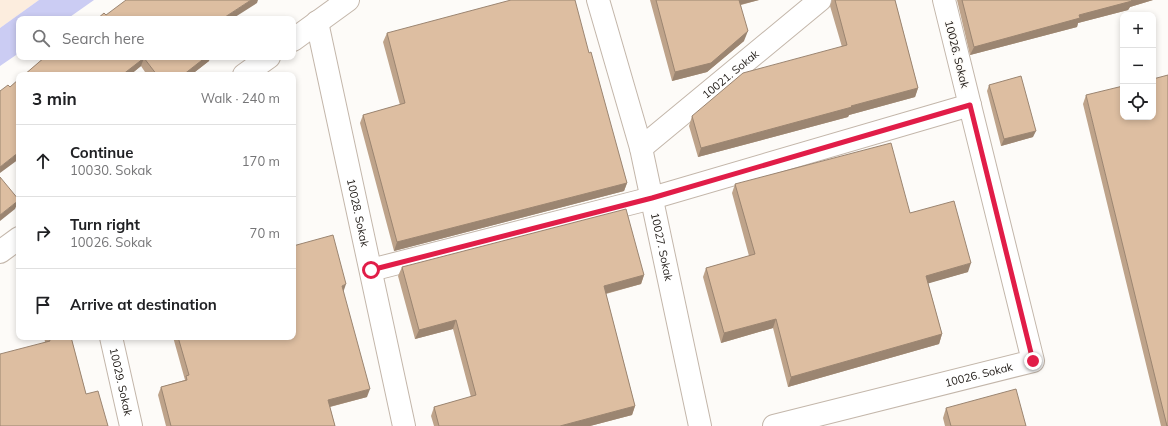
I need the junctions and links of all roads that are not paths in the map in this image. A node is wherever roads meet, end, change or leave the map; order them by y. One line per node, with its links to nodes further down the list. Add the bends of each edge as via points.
1 (348, 0): 5 (street)
2 (598, 0): 10 (street, 10027. Sokak)
3 (820, 0): 10 (street, 10021. Sokak)
4 (944, 0): 9 (street, 10026. Sokak)
5 (317, 22): 6 (street); 14 (street, 10028. Sokak)
6 (296, 38)
7 (265, 60): 8 (street)
8 (248, 72)
9 (970, 105): 11 (street); 19 (street, 10026. Sokak, via 1033,361)
10 (641, 148): 11 (street, 10027. Sokak)
11 (652, 198): 14 (street); 18 (street, 10027. Sokak)
12 (16, 240): 13 (street)
13 (0, 252)
14 (371, 270): 17 (street, 10028. Sokak)
15 (113, 340): 16 (street, 10029. Sokak)
16 (131, 426)
17 (404, 426)
18 (700, 426)
19 (774, 426)

